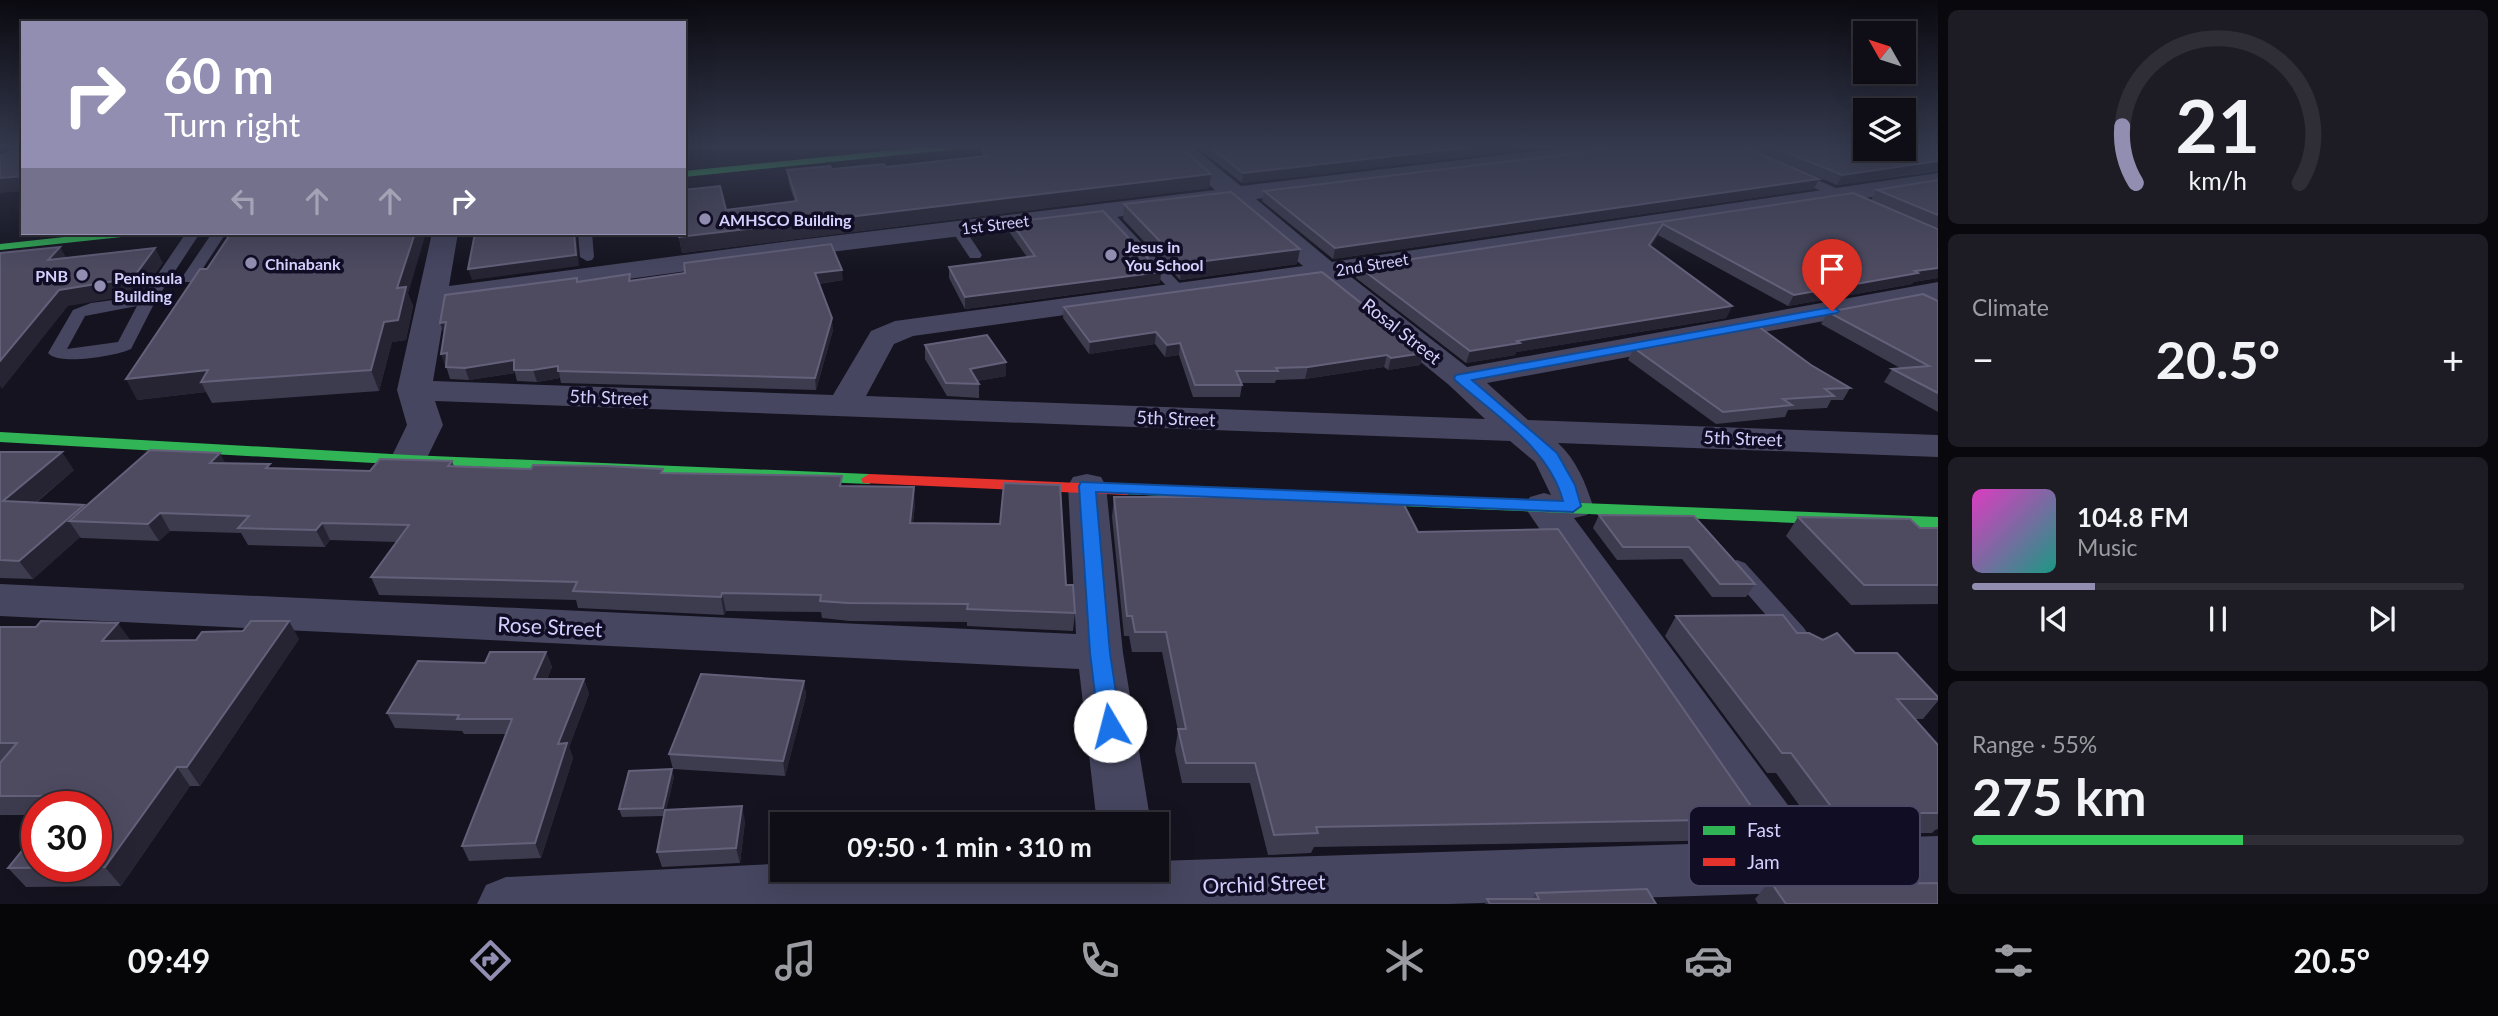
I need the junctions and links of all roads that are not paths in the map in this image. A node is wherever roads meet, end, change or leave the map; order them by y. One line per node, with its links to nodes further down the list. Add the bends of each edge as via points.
1 (1228, 187): 5 (street, Rosal Street)
2 (1292, 187): 5 (street, 1st Street)
3 (1823, 187): 6 (lane)
4 (1887, 187): 6 (street, 2nd Street)
5 (1236, 194): 8 (street, 1st Street); 21 (street, Rosal Street)
6 (1839, 194): 7 (lane); 21 (street, 2nd Street)
7 (1864, 205)
8 (1103, 211): 10 (street, 1st Street); 24 (lane)
9 (21, 228): 11 (main road)
10 (957, 228): 18 (lane); 23 (street, 1st Street)
11 (0, 231)
12 (112, 235): 17 (main road)
13 (192, 235): 26 (lane)
14 (218, 235): 22 (lane)
15 (445, 235): 23 (street)
16 (585, 235): 19 (lane)
17 (0, 247)
18 (975, 255)
19 (587, 257)
20 (522, 269): 23 (street)
21 (1326, 271): 24 (street, 2nd Street); 27 (street, Rosal Street)
22 (189, 279)
23 (436, 288): 28 (street)
24 (1179, 291): 29 (street, 2nd Street, via 893,332 882,338)
25 (1938, 291): 27 (street)
26 (148, 300): 26 (lane, via 125,345 56,353 79,313)
27 (1461, 378): 30 (street, Rosal Street)
28 (414, 390): 29 (street, 5th Street); 33 (street, via 425,425)
29 (844, 405): 30 (street, 5th Street)
30 (1518, 429): 32 (street, 5th Street); 35 (street, Rosal Street, via 1551,456 1567,485)
31 (0, 437): 33 (main road)
32 (1938, 446)
33 (409, 460): 34 (main road)
34 (1087, 486): 35 (main road); 42 (street)
35 (1559, 506): 36 (main road); 43 (street, Rosal Street)
36 (1687, 512): 37 (main road); 38 (lane)
37 (1938, 523)
38 (1704, 531)
39 (1722, 551): 41 (lane)
40 (0, 600): 42 (street, Rose Street)
41 (1808, 648)
42 (1100, 653): 44 (street)
43 (1760, 806)
44 (1122, 812)
45 (1938, 862): 46 (street, Orchid Street)
46 (1920, 863)
47 (1689, 868): 48 (street, Orchid Street)
48 (1169, 878)
49 (1041, 882): 50 (street, Orchid Street)
50 (506, 904)

